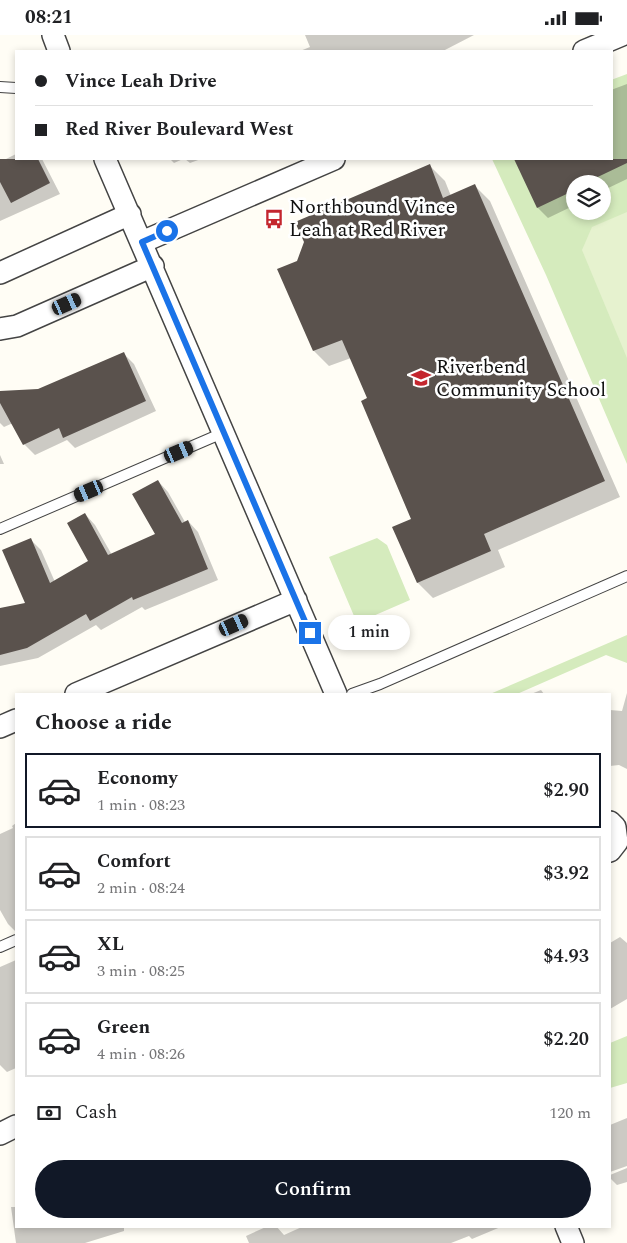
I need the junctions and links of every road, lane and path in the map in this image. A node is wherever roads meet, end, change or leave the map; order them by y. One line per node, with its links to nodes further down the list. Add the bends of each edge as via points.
1 (53, 35): 3 (street)
2 (622, 35): 4 (street)
3 (59, 50)
4 (586, 50)
5 (0, 87): 6 (lane)
6 (15, 87)
7 (105, 160): 9 (street)
8 (332, 160): 10 (street)
9 (130, 214): 10 (street); 12 (street)
10 (142, 242): 11 (street)
11 (153, 266): 13 (street, via 17,326); 14 (street)
12 (0, 273)
13 (0, 329)
14 (225, 432): 15 (lane); 17 (street)
15 (0, 529)
16 (627, 576): 20 (lane)
17 (296, 599): 18 (street); 19 (street)
18 (78, 693)
19 (336, 693)
20 (355, 693)
21 (15, 720): 22 (street)
22 (0, 727)
23 (611, 823): 24 (street, via 615,827 617,842)
24 (611, 850)
25 (15, 940): 26 (lane)
26 (0, 947)
27 (15, 1126): 28 (street)
28 (0, 1134)
29 (567, 1228): 30 (street)
30 (573, 1243)

